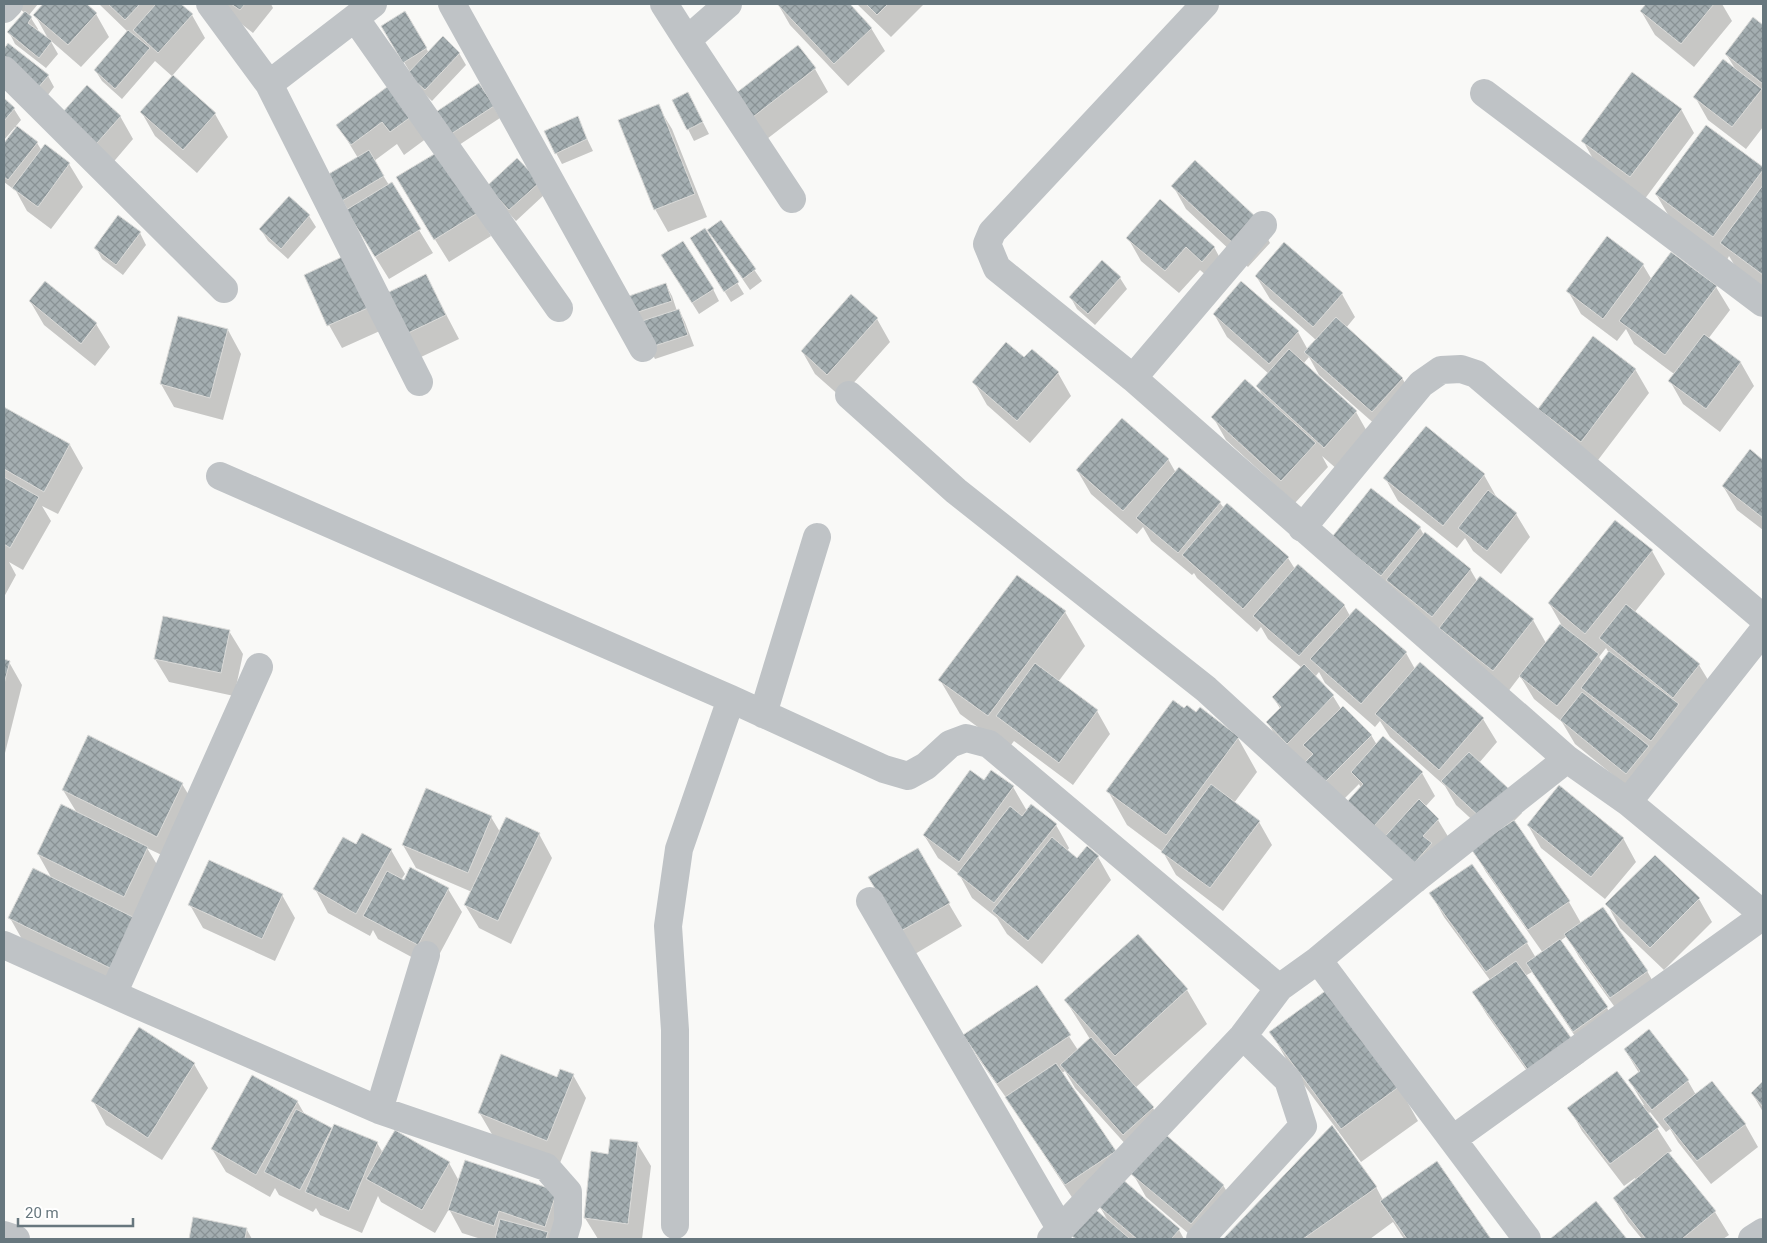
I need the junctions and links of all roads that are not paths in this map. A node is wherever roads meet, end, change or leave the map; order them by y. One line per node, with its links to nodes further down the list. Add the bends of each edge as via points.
1 (9, 4): 7 (street)
2 (210, 4): 11 (street)
3 (452, 4): 18 (street)
4 (664, 4): 9 (street)
5 (728, 4): 9 (street)
6 (1206, 4): 19 (street, via 992,232 987,244 997,268)
7 (4, 9)
8 (364, 11): 11 (street); 17 (street)
9 (687, 40): 13 (street)
10 (4, 70): 15 (street)
11 (269, 84): 20 (street)
12 (1484, 93): 16 (street)
13 (792, 199)
14 (1264, 225): 19 (street)
15 (224, 289)
16 (1763, 303)
17 (560, 308)
18 (643, 348)
19 (1133, 378): 23 (street)
20 (419, 382)
21 (849, 395): 32 (street, via 956,491 1206,689)
22 (220, 476): 28 (street)
23 (1302, 528): 25 (street, via 1422,384 1441,370 1461,369 1476,374); 30 (street)
24 (817, 536): 29 (street)
25 (1763, 618)
26 (1763, 631): 31 (street)
27 (260, 668): 39 (street)
28 (731, 700): 29 (street); 43 (street, via 679,849 668,926 675,1030)
29 (764, 714): 38 (street, via 884,769 908,776 926,766 950,744 966,738 989,744)
30 (1567, 759): 31 (street); 32 (street)
31 (1628, 802): 34 (street)
32 (1414, 880): 37 (street)
33 (870, 901): 45 (street)
34 (1763, 915): 42 (street)
35 (4, 945): 39 (street)
36 (426, 955): 41 (street)
37 (1318, 960): 38 (street); 42 (street)
38 (1279, 988): 40 (street)
39 (113, 994): 41 (street)
40 (1243, 1036): 45 (street); 49 (street, via 1288,1080 1303,1126)
41 (379, 1110): 48 (street, via 546,1167 568,1192 568,1222)
42 (1453, 1139): 50 (street)
43 (675, 1224)
44 (1763, 1232): 51 (street)
45 (1055, 1234)
46 (4, 1235): 47 (street)
47 (16, 1239)
48 (563, 1239)
49 (1200, 1239)
50 (1527, 1239)
51 (1752, 1239)

